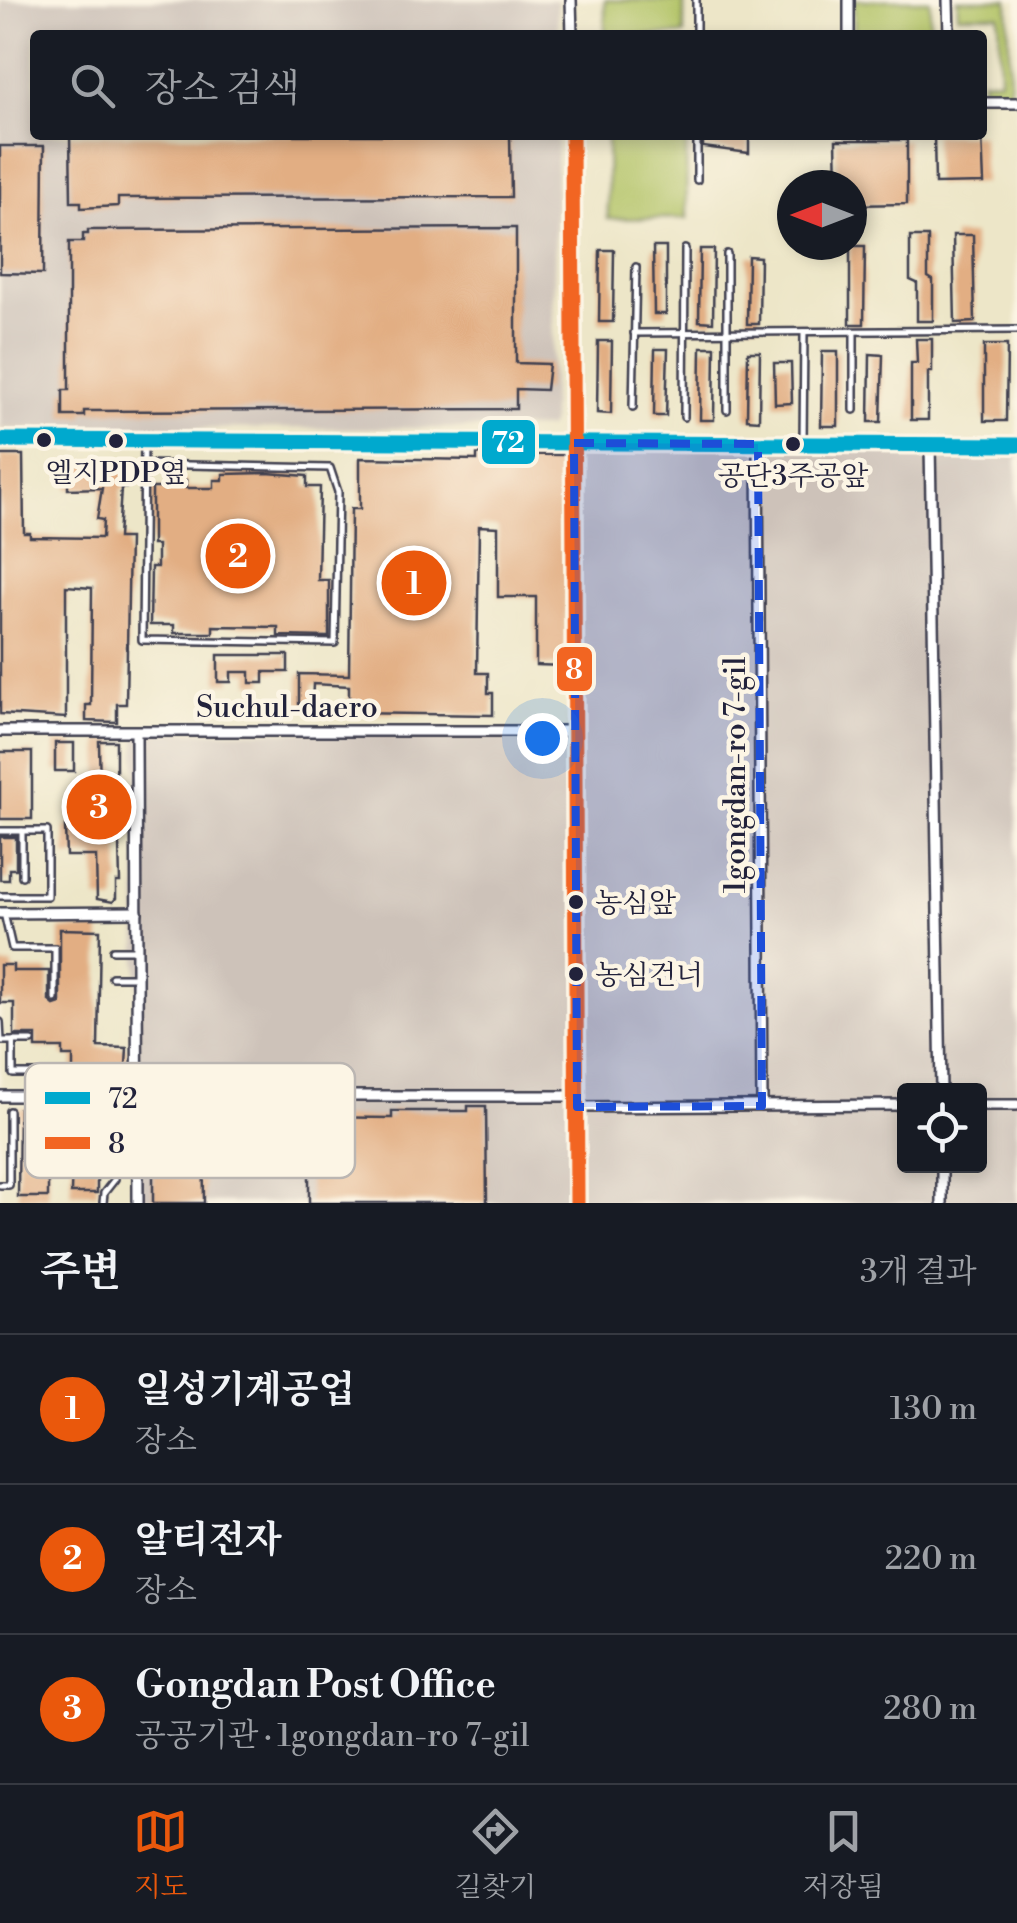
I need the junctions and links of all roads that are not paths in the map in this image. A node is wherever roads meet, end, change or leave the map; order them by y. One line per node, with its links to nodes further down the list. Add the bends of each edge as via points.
1 (572, 0): 5 (street)
2 (696, 0): 6 (lane)
3 (849, 0): 7 (street)
4 (948, 0): 8 (street)
5 (572, 30)
6 (696, 30)
7 (849, 30)
8 (948, 30)
9 (987, 103): 10 (street)
10 (1017, 103)
11 (572, 140): 29 (street)
12 (697, 140): 13 (lane)
13 (697, 180)
14 (685, 249): 22 (lane)
15 (728, 254): 18 (lane)
16 (636, 267): 21 (lane)
17 (1017, 330): 20 (lane)
18 (727, 332): 19 (lane); 22 (lane); 24 (lane)
19 (804, 332): 20 (lane); 31 (lane)
20 (854, 332): 25 (lane)
21 (634, 333): 22 (lane); 23 (lane)
22 (685, 333): 26 (lane)
23 (633, 408)
24 (727, 410)
25 (854, 410)
26 (684, 417)
27 (0, 440): 28 (street)
28 (144, 441): 29 (street); 34 (lane)
29 (574, 443): 30 (street); 36 (street)
30 (758, 444): 31 (street); 60 (street, 1gongdan-ro 7-gil)
31 (803, 444): 32 (street)
32 (930, 444): 33 (street); 54 (street)
33 (1017, 445)
34 (144, 464): 34 (lane, via 142,640 334,643 338,492 330,468)
35 (0, 731): 37 (street, Suchul-daero)
36 (575, 731): 37 (street, Suchul-daero); 56 (street)
37 (136, 732): 42 (street)
38 (0, 831): 39 (lane)
39 (22, 831): 40 (lane); 41 (lane, via 47,830 47,896)
40 (22, 876)
41 (0, 896)
42 (137, 912): 43 (street); 45 (street)
43 (2, 913): 48 (lane, via 12,948 55,948)
44 (113, 950): 45 (lane)
45 (137, 950): 47 (street)
46 (112, 977): 47 (lane)
47 (138, 977): 52 (street)
48 (55, 999)
49 (0, 1022): 50 (lane, via 1,1041)
50 (13, 1041): 51 (lane); 53 (lane, via 13,1074)
51 (32, 1041)
52 (138, 1063)
53 (25, 1074)
54 (941, 1083)
55 (355, 1098): 56 (street)
56 (577, 1101): 60 (street); 66 (street)
57 (897, 1105): 60 (street)
58 (987, 1105): 59 (street)
59 (1017, 1105)
60 (762, 1106)
61 (10, 1110): 64 (lane, via 9,1185)
62 (942, 1173): 67 (street)
63 (114, 1178): 65 (lane)
64 (0, 1185)
65 (104, 1203)
66 (577, 1203)
67 (942, 1203)

